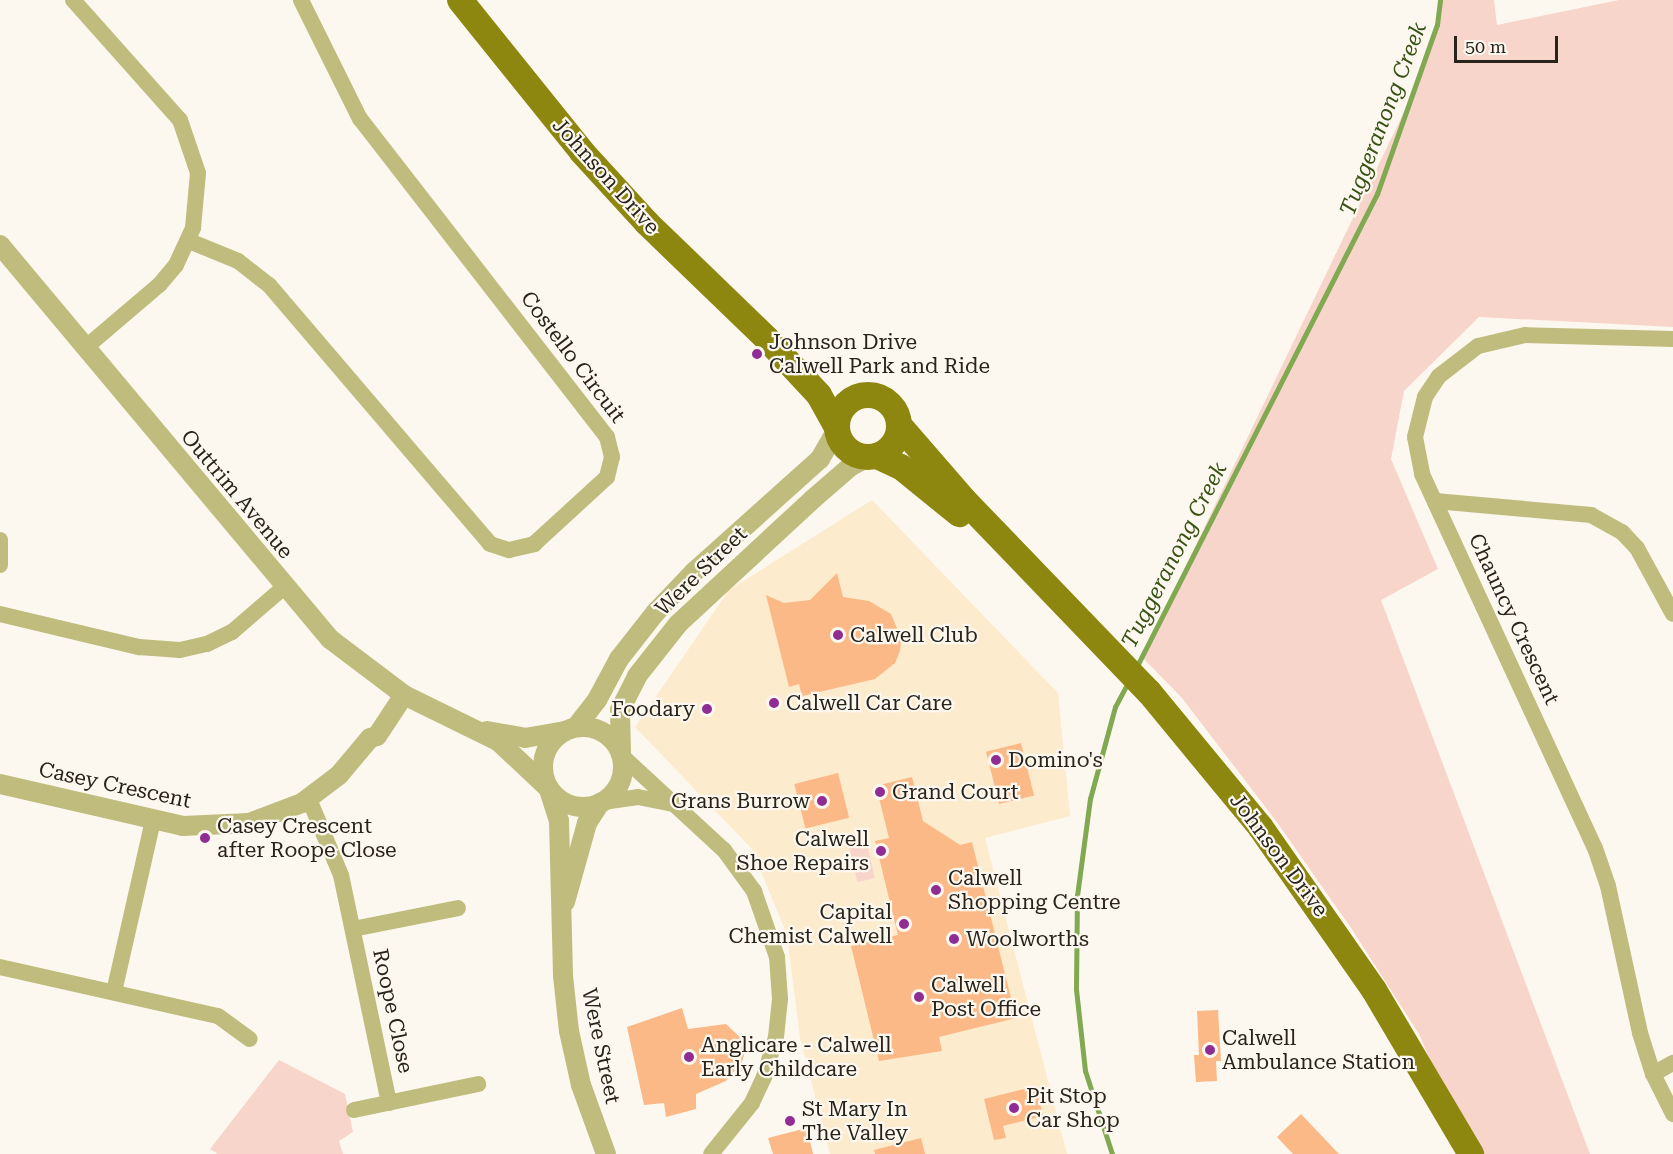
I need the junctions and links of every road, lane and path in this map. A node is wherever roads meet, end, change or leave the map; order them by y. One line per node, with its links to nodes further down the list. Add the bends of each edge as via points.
1 (73, 0): 4 (street, via 180,120 198,173 198,201)
2 (301, 0): 4 (street, Costello Circuit, via 360,119 607,437 612,457 607,477 534,544 508,550 490,544 269,285 237,261)
3 (460, 0): 6 (main road, Johnson Drive, via 589,160 647,223)
4 (189, 241): 8 (street, via 159,285)
5 (0, 245): 8 (street, Outtrim Avenue)
6 (768, 339): 9 (main road, Johnson Drive, via 834,387); 11 (main road, Johnson Drive, via 819,395)
7 (1673, 339): 13 (street, Chauncy Crescent, via 1525,335 1486,343 1457,359 1425,398 1415,431 1415,454)
8 (85, 348): 17 (street, Outtrim Avenue)
9 (864, 395): 10 (main road, via 878,396 891,404); 11 (main road, via 842,407)
10 (899, 425): 12 (main road, via 890,447); 16 (main road, Johnson Drive, via 964,500)
11 (836, 427): 12 (main road, via 845,447); 22 (street, Were Street, via 820,459 694,572 655,613 619,659 597,700)
12 (873, 456): 16 (main road, Johnson Drive, via 902,467); 23 (street, Were Street, via 850,466 678,624 637,676 620,710)
13 (1435, 501): 19 (street, via 1591,515 1622,532 1637,548); 37 (street, Chauncy Crescent, via 1595,848 1608,886)
14 (0, 540): 15 (street)
15 (0, 564)
16 (1047, 585): 44 (main road, Johnson Drive, via 1149,692 1312,898 1374,990)
17 (283, 588): 18 (street, via 232,632 207,644 180,650 138,647); 20 (street, Outtrim Avenue, via 330,639)
18 (0, 614)
19 (1673, 614)
20 (399, 691): 21 (street, Outtrim Avenue); 26 (street, Casey Crescent, via 377,736 370,738 339,775)
21 (476, 728): 22 (street, Outtrim Avenue, via 525,738); 25 (street, Outtrim Avenue, via 498,741)
22 (570, 729): 23 (street, via 591,727 607,734); 25 (street, via 545,752 543,771)
23 (622, 755): 27 (street, via 620,783); 28 (street)
24 (0, 784): 29 (street, Casey Crescent)
25 (549, 789): 27 (street, via 569,805 586,807); 31 (street, Were Street, via 559,821 557,854)
26 (309, 799): 29 (street, Casey Crescent, via 280,814 232,826 200,827); 32 (street, Roope Close, via 335,855)
27 (602, 803): 28 (street, via 638,797); 31 (street, Were Street, via 587,823)
28 (671, 803): 43 (street, via 707,832 754,891 777,957 778,1018 764,1077 752,1103)
29 (153, 820): 34 (street)
30 (458, 908): 32 (street, Roope Close)
31 (562, 911): 42 (street, Were Street, via 562,976 569,1031 581,1085)
32 (353, 929): 39 (street, Roope Close)
33 (0, 967): 34 (street)
34 (114, 992): 35 (street, via 218,1016)
35 (250, 1039)
36 (1673, 1063): 37 (street)
37 (1653, 1074): 41 (street, Chauncy Crescent)
38 (478, 1084): 39 (street, Roope Close)
39 (389, 1103): 40 (street, Roope Close)
40 (354, 1110)
41 (1673, 1114)
42 (606, 1154)
43 (711, 1154)
44 (1470, 1154)

